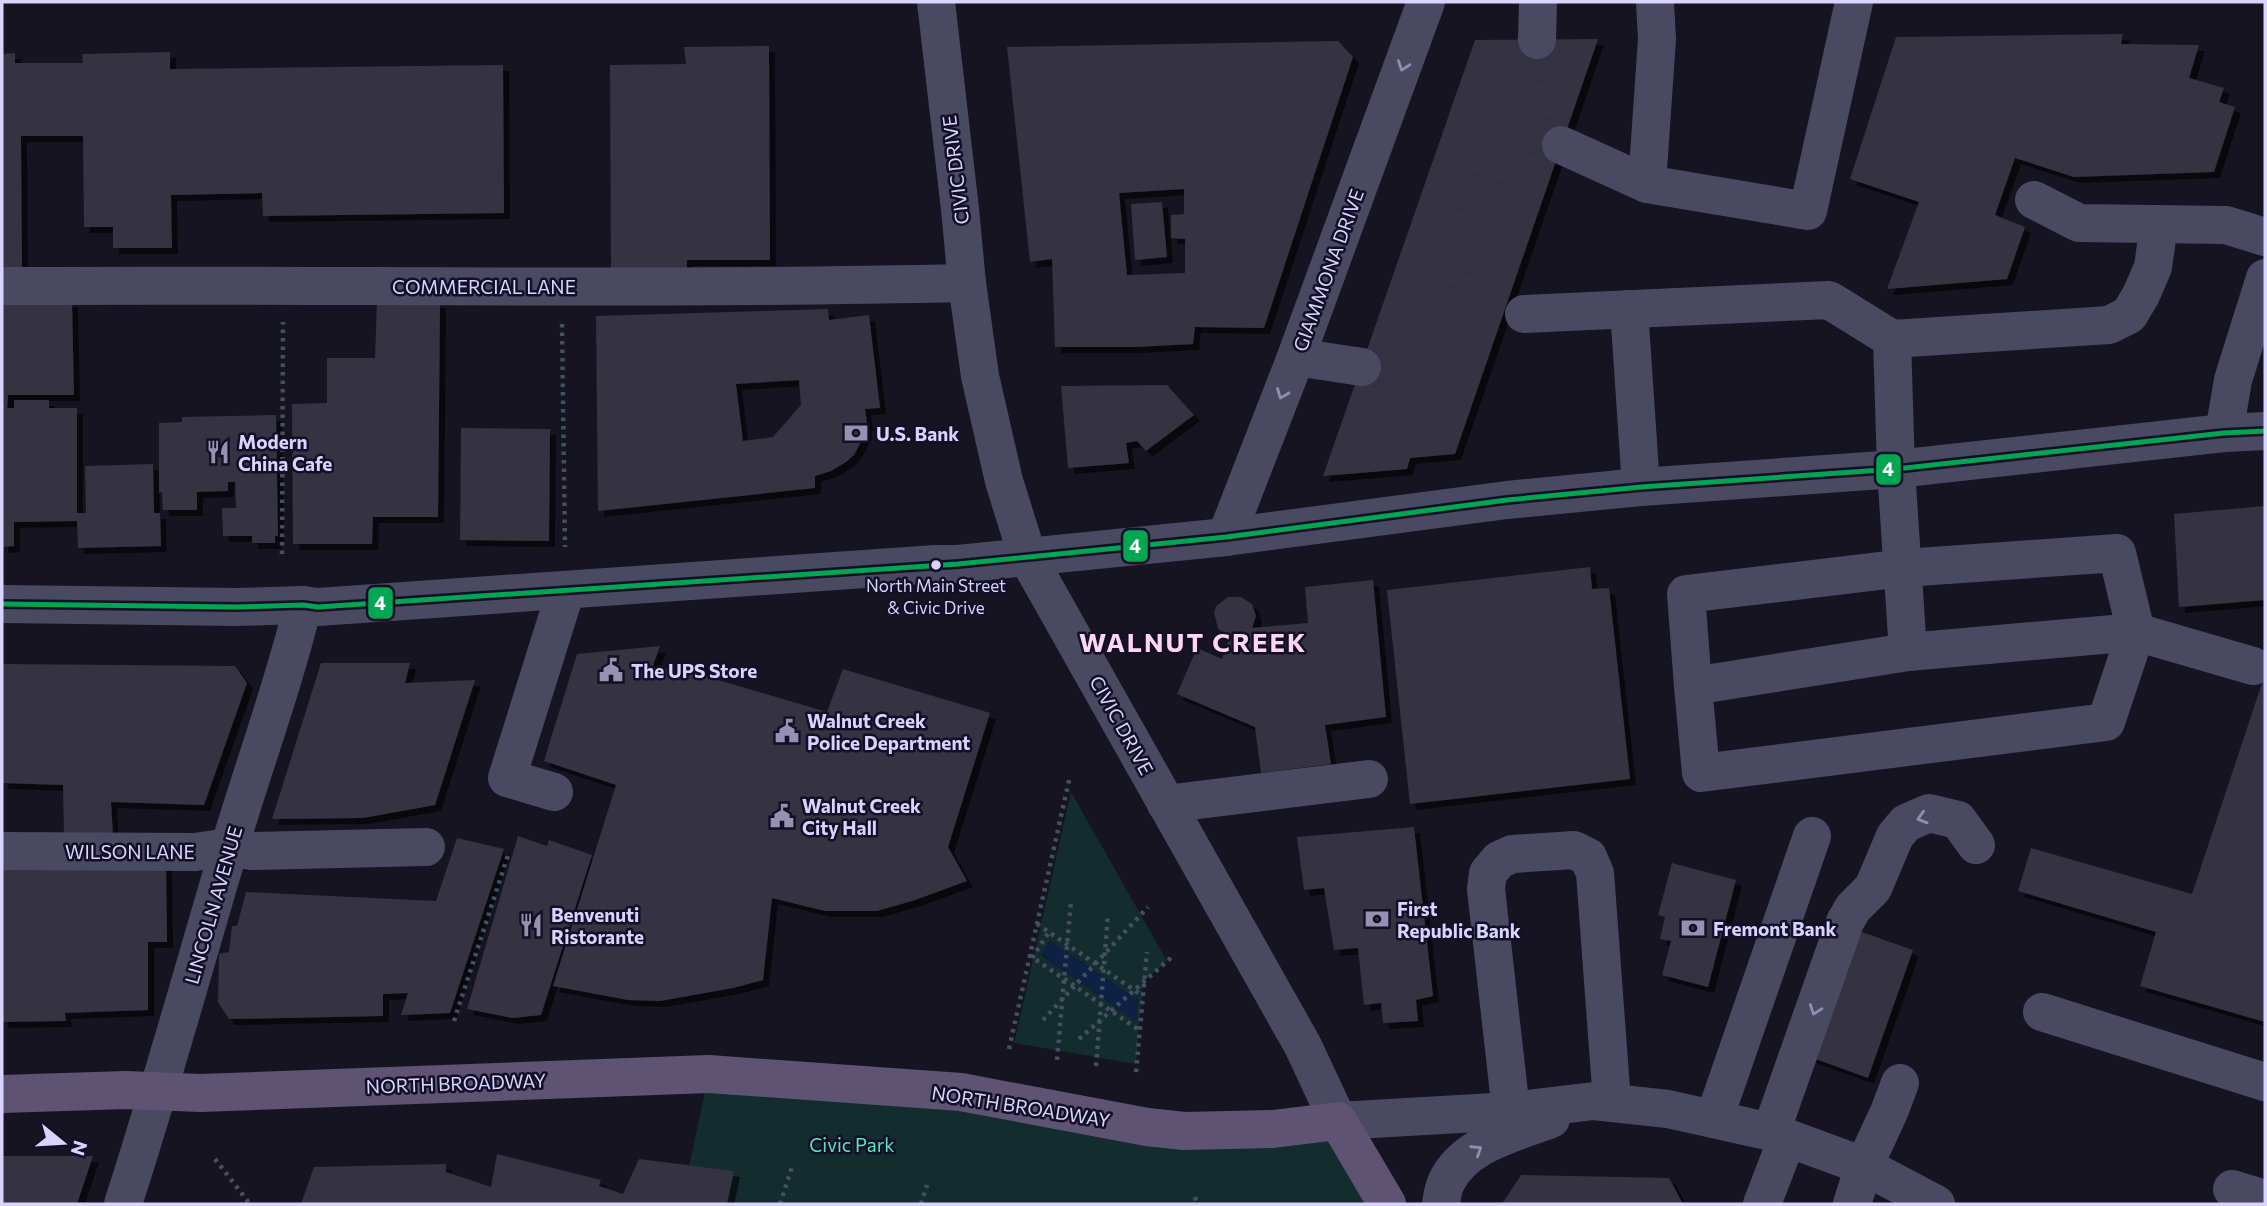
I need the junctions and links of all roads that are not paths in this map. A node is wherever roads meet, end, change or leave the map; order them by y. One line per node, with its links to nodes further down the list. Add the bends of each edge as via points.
1 (936, 2): 13 (street, CIVIC DRIVE)
2 (1426, 2): 18 (street, GIAMMONA DRIVE, one-way to 18)
3 (1538, 2): 6 (street)
4 (1655, 2): 8 (street, via 1657,39)
5 (1854, 2): 8 (street, via 1808,211)
6 (1538, 40)
7 (1561, 145): 8 (street)
8 (1647, 184)
9 (2035, 200): 10 (street, via 2079,223)
10 (2159, 224): 11 (street, via 2226,225); 17 (street, via 2153,267 2141,295 2129,316 2109,325)
11 (2265, 237)
12 (2265, 278): 21 (street, via 2233,380)
13 (967, 283): 14 (street, COMMERCIAL LANE); 25 (street, CIVIC DRIVE, via 980,376 1004,481)
14 (2, 286)
15 (1629, 309): 16 (street); 17 (street, via 1829,300); 23 (street)
16 (1524, 314)
17 (1892, 339): 22 (street)
18 (1296, 357): 19 (street); 24 (street, GIAMMONA DRIVE, one-way to 24)
19 (1362, 367)
20 (2265, 431): 21 (street)
21 (2224, 433): 22 (street)
22 (1896, 469): 23 (street); 26 (street)
23 (1641, 487): 24 (street, via 1459,505)
24 (1226, 537): 25 (street)
25 (1028, 558): 27 (street); 36 (street, CIVIC DRIVE)
26 (1904, 568): 30 (street, via 2117,553); 31 (street); 33 (street, via 1686,594)
27 (566, 590): 29 (street); 35 (street, via 507,778)
28 (2, 604): 29 (street)
29 (303, 605): 39 (street, LINCOLN AVENUE)
30 (2136, 632): 31 (street); 32 (street); 33 (street, via 2106,722 1715,772 1701,773)
31 (1908, 652): 33 (street)
32 (2253, 666)
33 (1693, 686)
34 (1369, 779): 36 (street)
35 (554, 792)
36 (1166, 804): 50 (street, CIVIC DRIVE, via 1303,1046)
37 (1812, 836): 49 (street)
38 (1976, 845): 51 (street, one-way to 51, via 1958,820 1929,813 1906,823 1895,836 1873,888 1845,922)
39 (229, 847): 40 (street, WILSON LANE, via 252,851); 41 (street, WILSON LANE, via 195,852); 45 (street, LINCOLN AVENUE)
40 (426, 847)
41 (2, 851)
42 (2042, 1012): 43 (street)
43 (2265, 1082)
44 (1900, 1083): 52 (street)
45 (158, 1090): 46 (main road, NORTH BROADWAY); 50 (main road, NORTH BROADWAY, via 201,1093 709,1074 961,1092 1184,1131 1273,1129); 53 (street, LINCOLN AVENUE)
46 (2, 1094)
47 (1603, 1101): 48 (street, NORTH BROADWAY); 48 (street, via 1595,873 1588,858 1574,850 1512,854 1488,873 1486,890); 49 (street, NORTH BROADWAY); 55 (street, one-way to 47, via 1451,1174 1484,1145)
48 (1511, 1111): 50 (street, NORTH BROADWAY)
49 (1714, 1119): 51 (street, NORTH BROADWAY)
50 (1338, 1121): 54 (main road, CIVIC DRIVE)
51 (1779, 1135): 52 (street, NORTH BROADWAY); 56 (street)
52 (1864, 1166): 57 (street); 58 (street, NORTH BROADWAY)
53 (123, 1204)
54 (1387, 1204)
55 (1441, 1204)
56 (1762, 1204)
57 (1852, 1204)
58 (1936, 1204)

